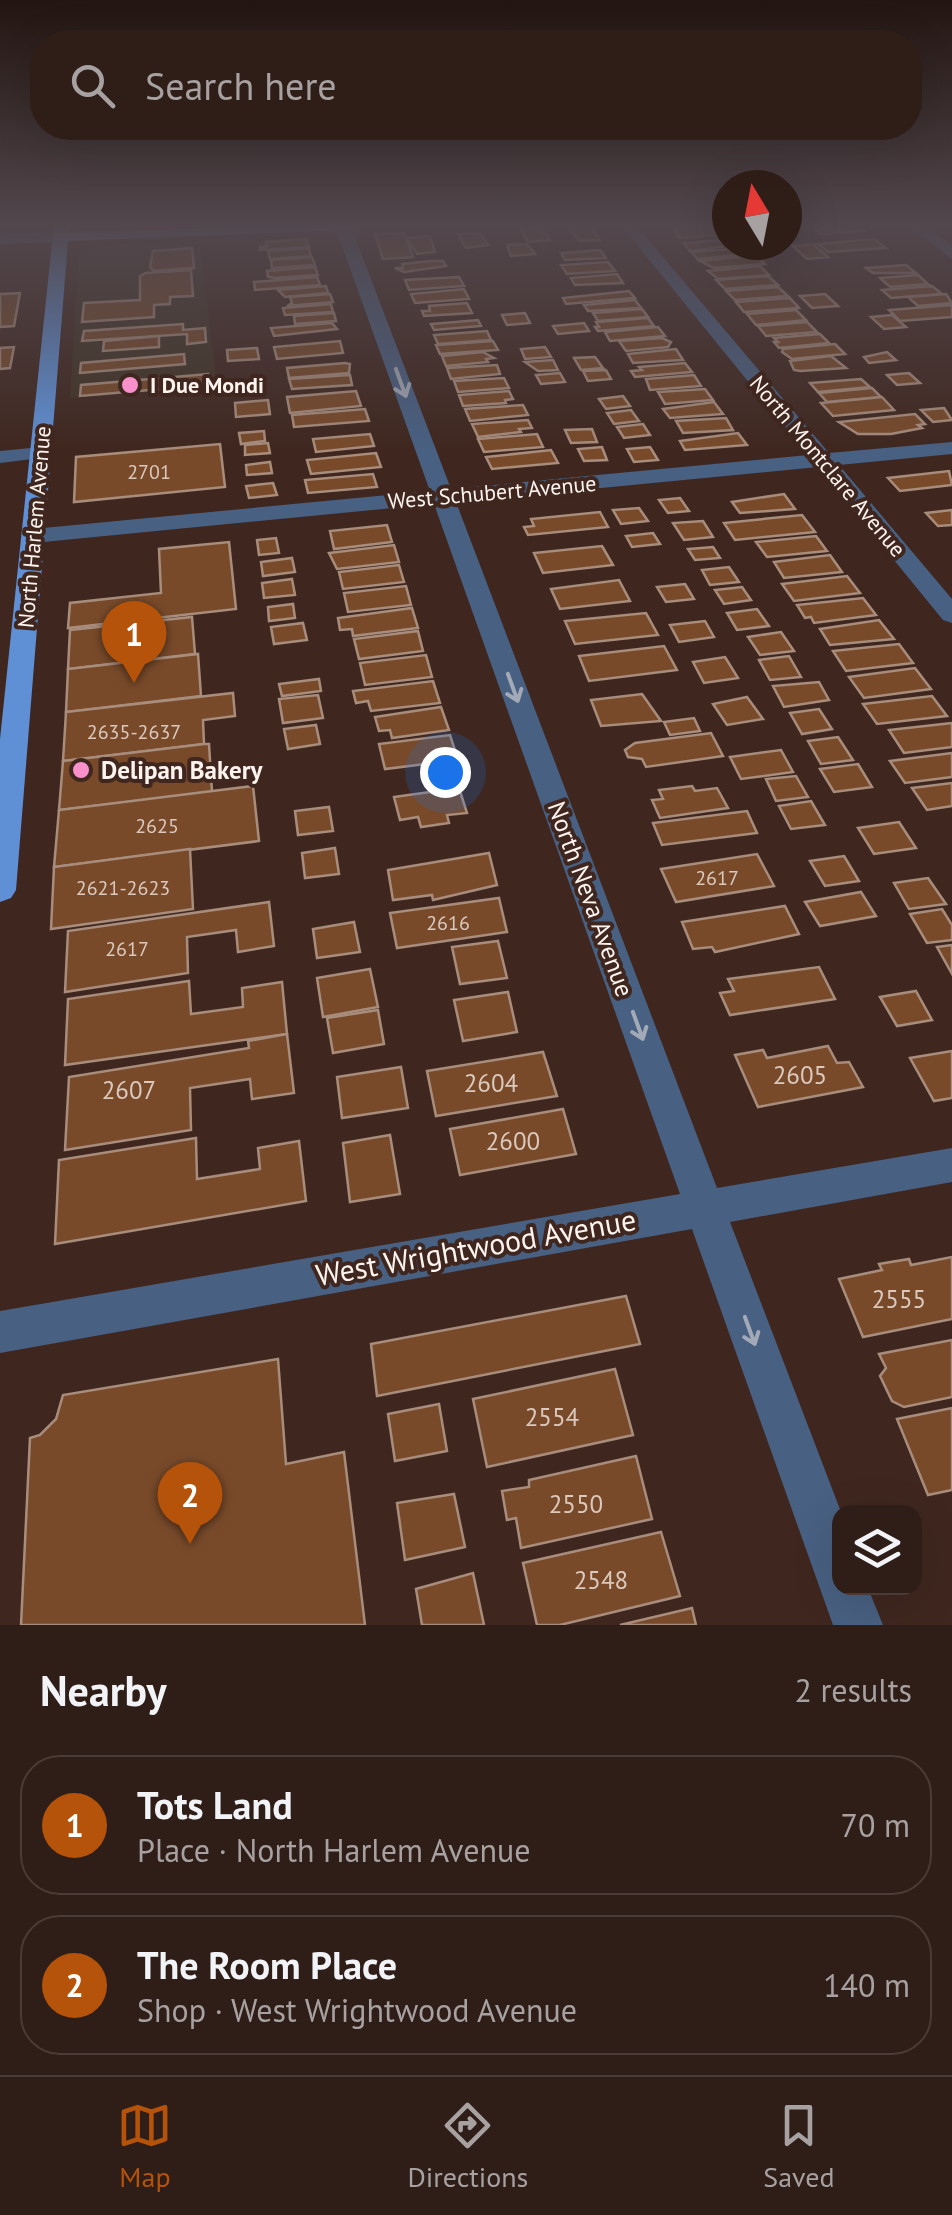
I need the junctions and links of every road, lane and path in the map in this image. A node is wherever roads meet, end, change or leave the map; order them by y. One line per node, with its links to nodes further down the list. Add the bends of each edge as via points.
1 (55, 300): 5 (main road, North Harlem Avenue)
2 (377, 300): 8 (street, North Neva Avenue, one-way to 8)
3 (691, 300): 7 (street, North Montclare Avenue)
4 (952, 448): 7 (street, West Schubert Avenue)
5 (41, 453): 6 (street); 9 (main road, North Harlem Avenue)
6 (0, 457)
7 (824, 460): 8 (street, West Schubert Avenue); 10 (street, North Montclare Avenue)
8 (443, 497): 9 (street, West Schubert Avenue); 13 (street, North Neva Avenue, one-way to 13)
9 (33, 536): 11 (main road, North Harlem Avenue)
10 (952, 615)
11 (0, 890)
12 (952, 1165): 13 (street, West Wrightwood Avenue)
13 (705, 1208): 14 (street, West Wrightwood Avenue); 15 (street, North Neva Avenue, one-way to 15)
14 (0, 1332)
15 (832, 1552)
16 (847, 1595): 17 (street)
17 (858, 1625)

